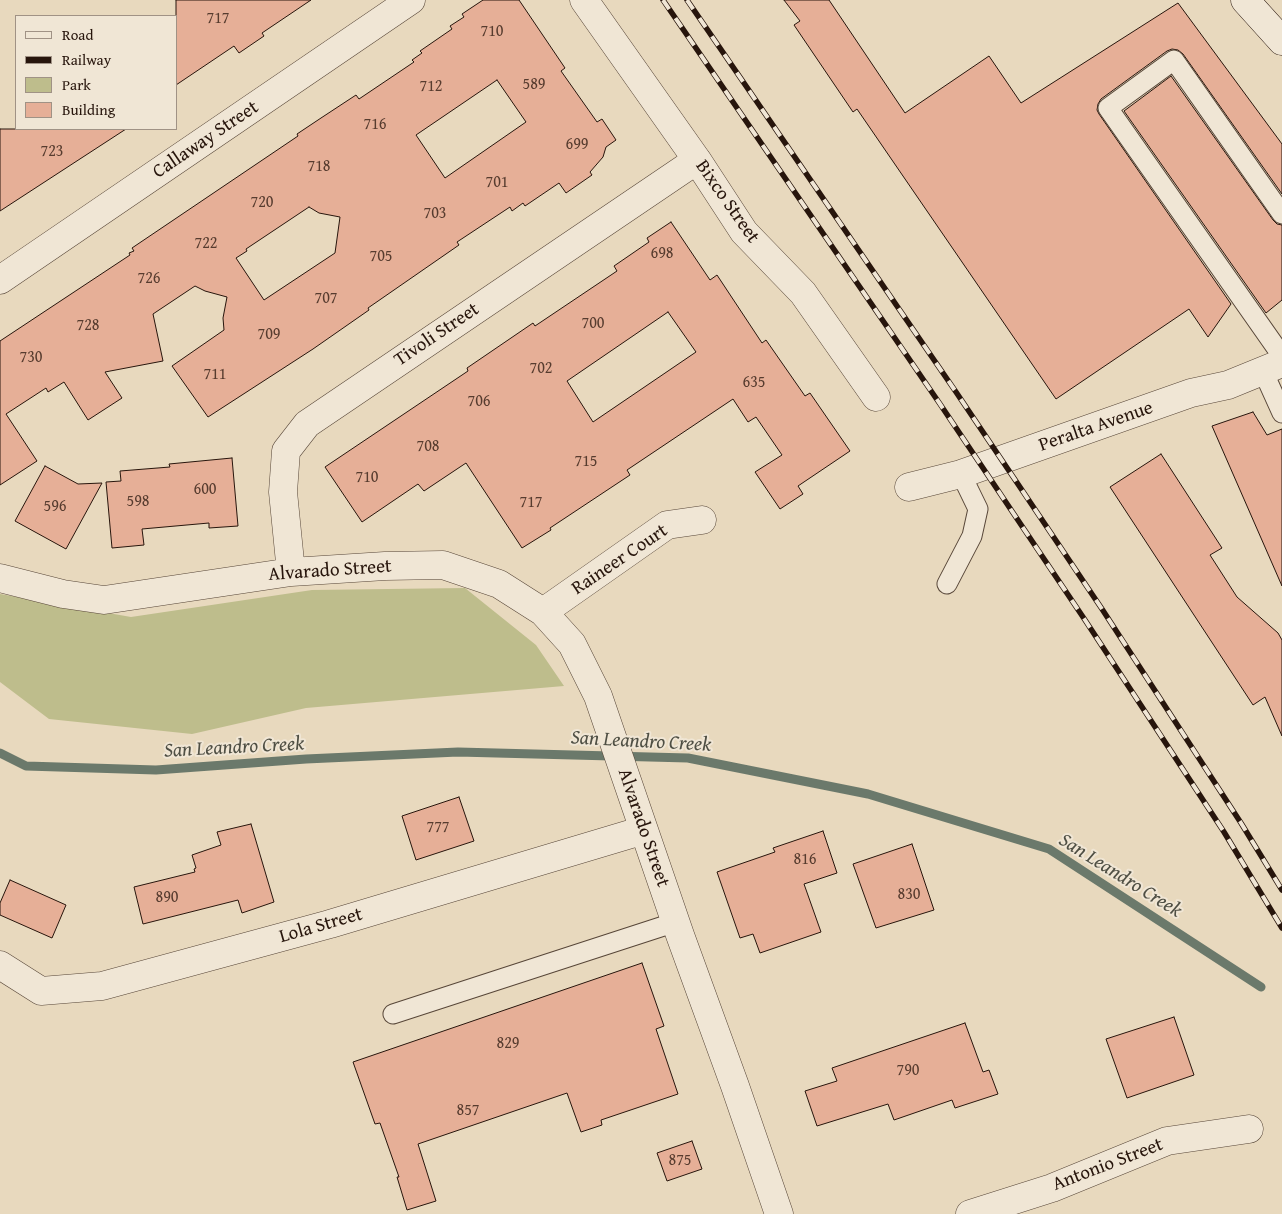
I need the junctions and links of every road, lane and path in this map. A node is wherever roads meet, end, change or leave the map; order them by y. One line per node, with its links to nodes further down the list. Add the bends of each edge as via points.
1 (412, 0): 7 (street, Callaway Street)
2 (584, 0): 5 (street, Bixco Street)
3 (1246, 0): 4 (street)
4 (1282, 41)
5 (697, 160): 9 (street, Bixco Street, via 744,232 803,293); 14 (street, Tivoli Street, via 307,424 286,451 283,492)
6 (1282, 214): 8 (lane, via 1174,60 1108,108)
7 (0, 280)
8 (1276, 364): 10 (lane); 11 (street, Peralta Avenue, via 1228,385 1191,393)
9 (876, 397)
10 (1282, 413)
11 (961, 474): 12 (street, Peralta Avenue); 16 (lane, via 978,509 972,536)
12 (909, 487)
13 (702, 520): 17 (street, Raineer Court, via 666,525)
14 (290, 572): 15 (street, Alvarado Street, via 104,600 63,594); 17 (street, Alvarado Street, via 443,565 499,584)
15 (0, 578)
16 (947, 584)
17 (542, 612): 18 (street, Alvarado Street, via 572,644 598,696)
18 (644, 830): 19 (street, Alvarado Street); 20 (street, Lola Street, via 330,924 102,986 40,991)
19 (676, 922): 21 (lane); 23 (street, Alvarado Street)
20 (0, 965)
21 (393, 1014)
22 (1249, 1129): 24 (street, Antonio Street, via 1167,1141 1052,1188)
23 (779, 1214)
24 (970, 1214)

